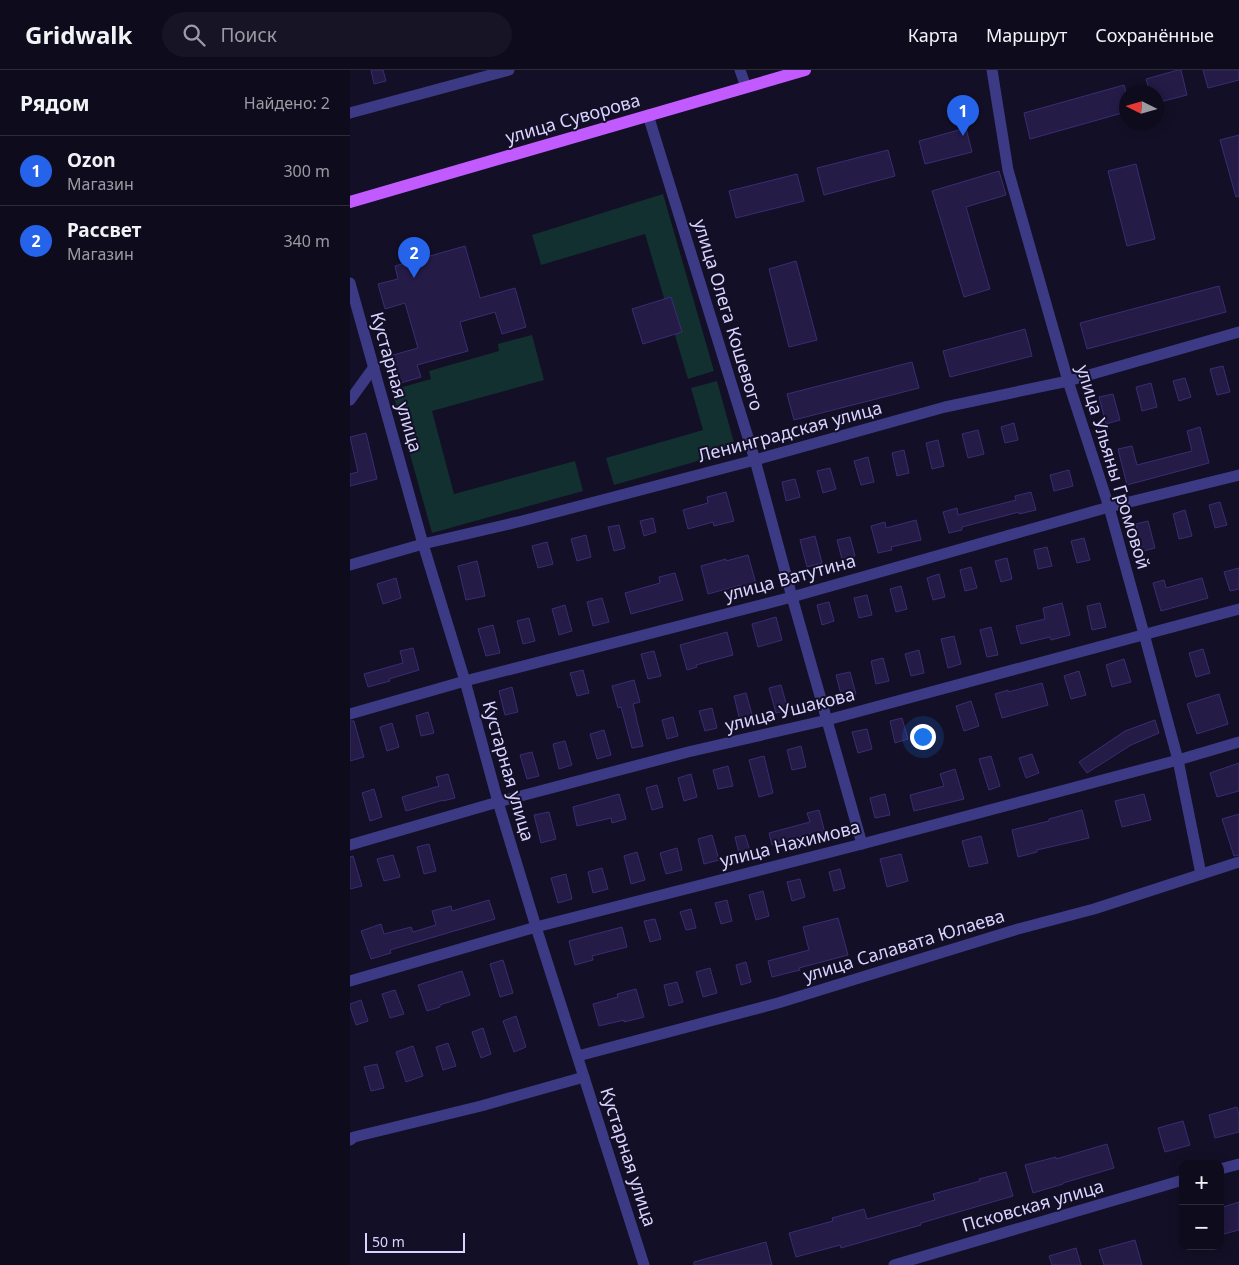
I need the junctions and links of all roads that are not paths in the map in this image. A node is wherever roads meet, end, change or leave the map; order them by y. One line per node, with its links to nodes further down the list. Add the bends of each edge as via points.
1 (509, 70): 6 (street)
2 (740, 70): 5 (street)
3 (805, 70): 5 (main road, улица Суворова)
4 (992, 70): 12 (street, улица Ульяны Громовой, via 1008,170)
5 (746, 87): 7 (main road, улица Суворова)
6 (350, 113)
7 (648, 116): 8 (main road, улица Суворова); 14 (street, улица Олега Кошевого)
8 (350, 202)
9 (350, 282): 11 (street, Кустарная улица)
10 (1239, 332): 12 (street, Ленинградская улица)
11 (374, 367): 13 (street); 17 (street, Кустарная улица)
12 (1068, 381): 14 (street, Ленинградская улица, via 945,407); 16 (street, улица Ульяны Громовой)
13 (350, 400)
14 (755, 460): 17 (street, Ленинградская улица); 19 (street, улица Олега Кошевого)
15 (1239, 475): 16 (street, улица Ватутина)
16 (1109, 507): 19 (street, улица Ватутина); 21 (street, улица Ульяны Громовой)
17 (423, 544): 18 (street, Ленинградская улица); 22 (street, Кустарная улица)
18 (350, 565)
19 (792, 597): 22 (street, улица Ватутина); 24 (street, улица Олега Кошевого)
20 (1239, 609): 21 (street, улица Ушакова)
21 (1144, 634): 24 (street, улица Ушакова); 26 (street, улица Ульяны Громовой)
22 (464, 681): 23 (street, улица Ватутина); 27 (street, Кустарная улица)
23 (350, 714)
24 (827, 720): 27 (street, улица Ушакова, via 688,752); 28 (street, улица Олега Кошевого)
25 (1239, 742): 26 (street, улица Нахимова)
26 (1178, 760): 28 (street, улица Нахимова); 31 (street, улица Ульяны Громовой)
27 (498, 802): 29 (street, улица Ушакова); 32 (street, Кустарная улица)
28 (862, 844): 32 (street, улица Нахимова)
29 (350, 845)
30 (1239, 862): 31 (street, улица Салавата Юлаева)
31 (1201, 874): 34 (street, улица Салавата Юлаева, via 1094,909 778,1002)
32 (536, 927): 33 (street, улица Нахимова); 34 (street, Кустарная улица)
33 (350, 981)
34 (578, 1056): 35 (street, Кустарная улица)
35 (584, 1077): 36 (street); 40 (street, Кустарная улица)
36 (350, 1140)
37 (1239, 1164): 38 (street)
38 (1224, 1168)
39 (1179, 1181): 41 (street, Псковская улица)
40 (644, 1265)
41 (894, 1265)

